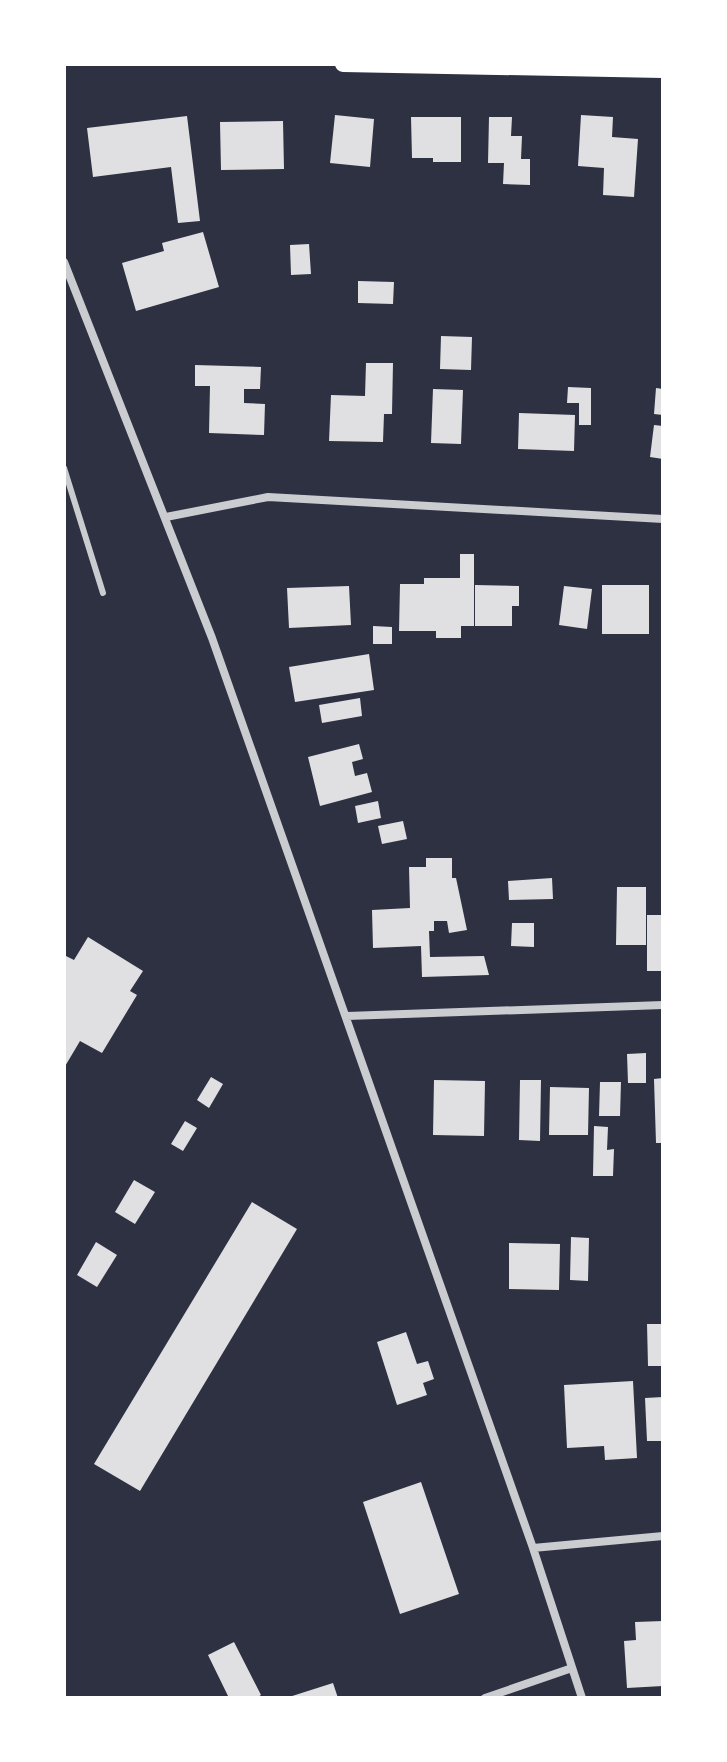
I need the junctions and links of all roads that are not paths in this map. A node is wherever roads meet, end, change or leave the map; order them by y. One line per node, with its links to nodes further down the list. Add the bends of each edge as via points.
1 (343, 64): 2 (main road)
2 (663, 70)
3 (64, 262): 5 (street)
4 (64, 468): 7 (lane)
5 (166, 517): 6 (street, via 268,497); 9 (street)
6 (663, 519)
7 (103, 593)
8 (663, 1005): 9 (street)
9 (347, 1016): 11 (street)
10 (663, 1536): 11 (street)
11 (533, 1548): 12 (street)
12 (572, 1668): 13 (street); 14 (street)
13 (485, 1698)
14 (582, 1698)

